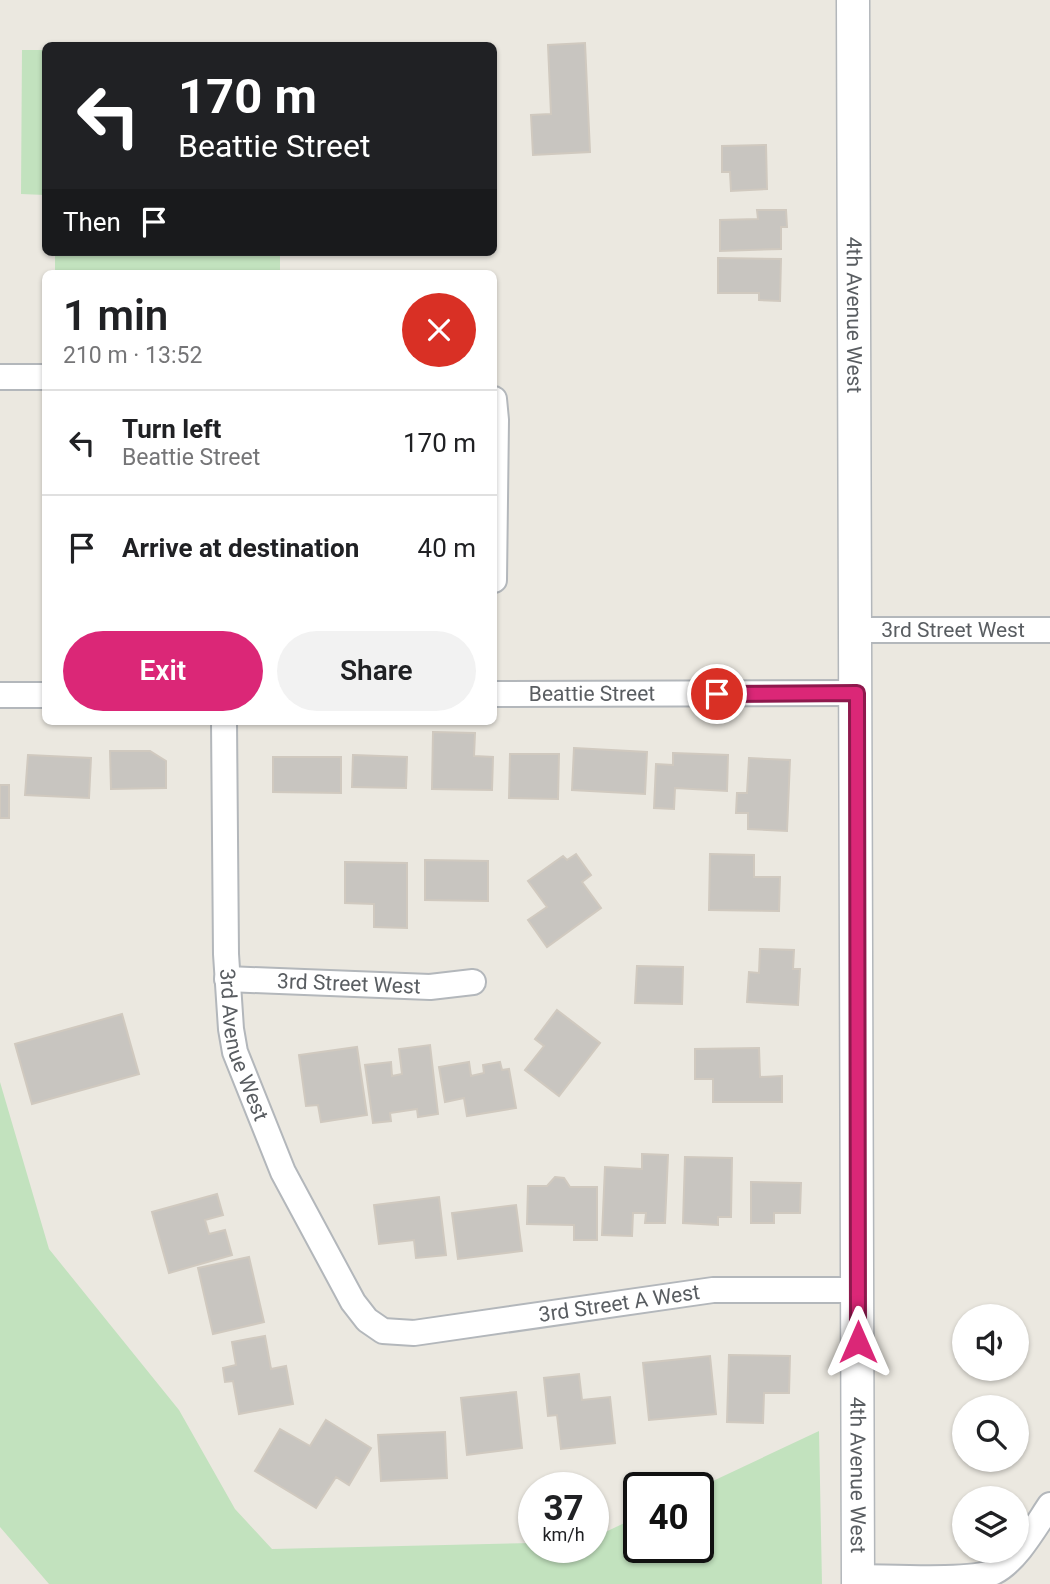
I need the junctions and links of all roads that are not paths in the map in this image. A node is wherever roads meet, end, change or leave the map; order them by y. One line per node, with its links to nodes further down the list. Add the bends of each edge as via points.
1 (853, 0): 4 (street, 4th Avenue West)
2 (0, 377): 3 (street)
3 (42, 377)
4 (857, 630): 5 (street, 3rd Street West); 6 (street, 4th Avenue West)
5 (1050, 630)
6 (857, 693): 7 (street, Beattie Street); 13 (street, 4th Avenue West)
7 (497, 694)
8 (0, 695): 9 (street)
9 (42, 695)
10 (224, 725): 11 (street, 3rd Avenue West)
11 (227, 979): 12 (street, 3rd Street West, via 430,988); 14 (street, 3rd Avenue West, via 235,1052 283,1172 347,1292 367,1320)
12 (473, 982)
13 (858, 1290): 14 (street, 3rd Street A West, via 713,1290 430,1332); 16 (street, 4th Avenue West)
14 (383, 1331)
15 (1050, 1505): 16 (street, via 1016,1553 995,1571)
16 (858, 1581)

